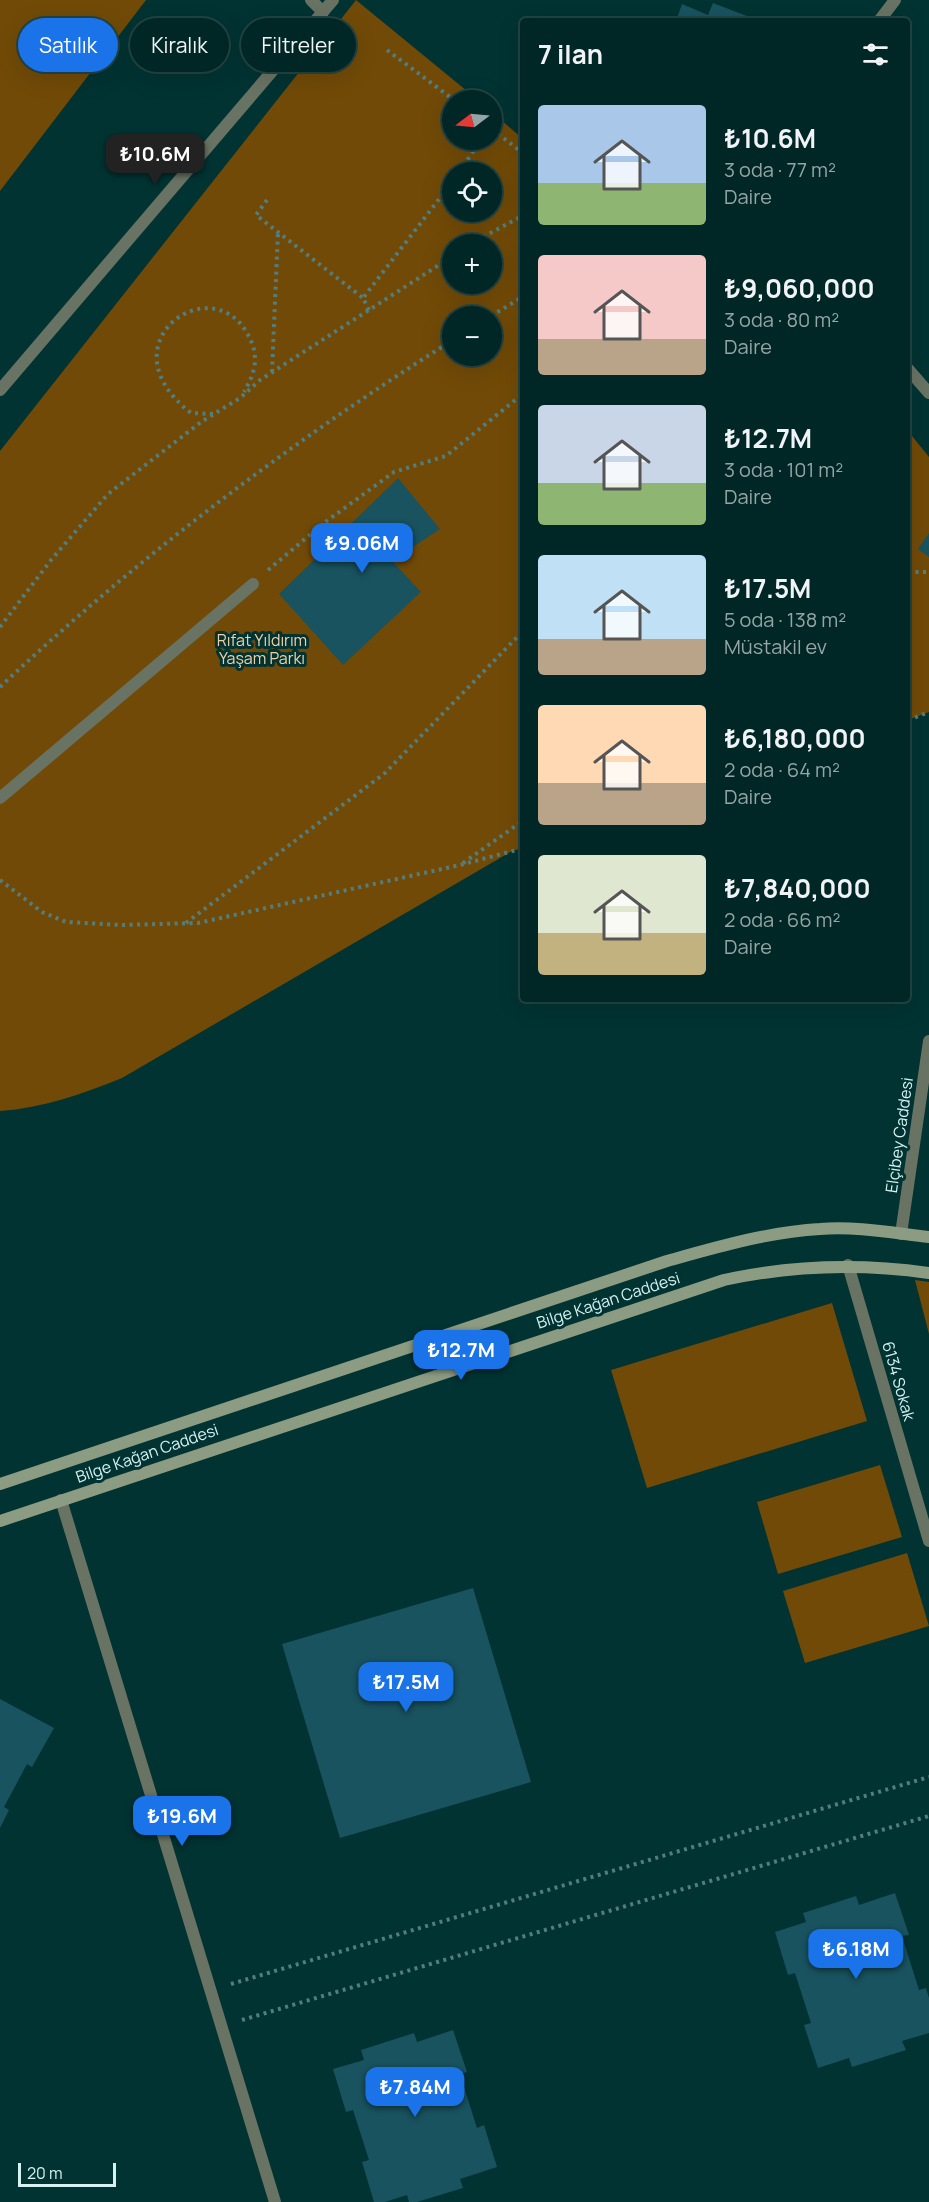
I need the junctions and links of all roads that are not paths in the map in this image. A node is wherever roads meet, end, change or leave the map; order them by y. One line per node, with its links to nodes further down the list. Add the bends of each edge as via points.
1 (311, 0): 4 (street)
2 (333, 0): 4 (street)
3 (895, 0): 5 (street)
4 (323, 12): 7 (street)
5 (881, 18)
6 (910, 371): 8 (street)
7 (0, 390)
8 (929, 393)
9 (252, 584): 10 (street)
10 (0, 798)
11 (929, 1041): 12 (street, Elçibey Caddesi)
12 (901, 1234): 13 (street, Bilge Kağan Caddesi); 16 (street, Bilge Kağan Caddesi, via 855,1228 787,1232 667,1261)
13 (929, 1238)
14 (848, 1265): 15 (street, Bilge Kağan Caddesi); 17 (street, Bilge Kağan Caddesi, via 803,1266 724,1280); 19 (street, 6134 Sokak)
15 (929, 1273)
16 (0, 1484)
17 (61, 1500): 18 (street, Bilge Kağan Caddesi); 20 (street)
18 (0, 1521)
19 (929, 1541)
20 (275, 2202)

